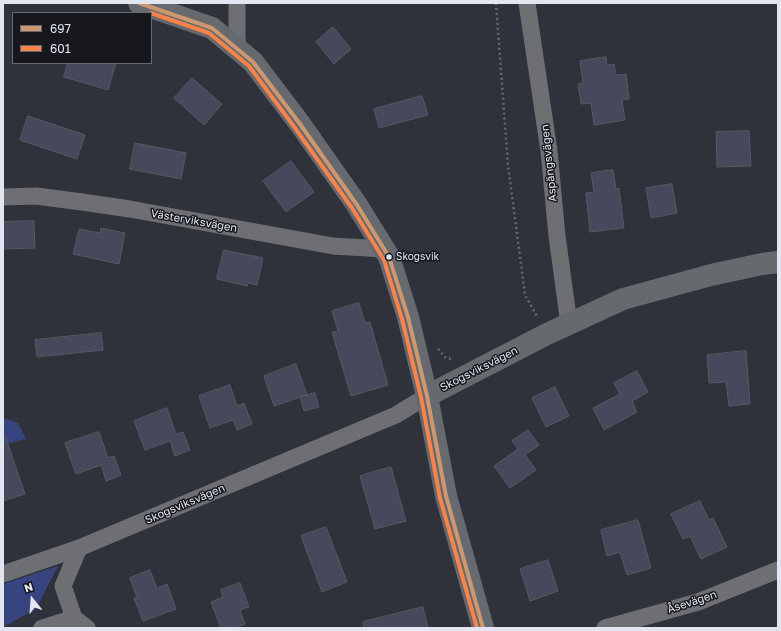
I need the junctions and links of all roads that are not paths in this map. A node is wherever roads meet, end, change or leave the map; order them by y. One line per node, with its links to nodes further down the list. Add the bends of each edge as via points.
1 (139, 3): 4 (street, via 212,28)
2 (237, 3): 4 (street)
3 (528, 3): 8 (street, Aspängsvägen, via 549,151)
4 (237, 49): 6 (street, via 253,62 300,124 357,205)
5 (3, 197): 6 (street, Västerviksvägen, via 36,196 89,203 333,246)
6 (384, 249): 9 (street, via 389,257 408,317)
7 (778, 262): 8 (street, Skogsviksvägen, via 710,276 623,299)
8 (569, 324): 9 (street, Skogsviksvägen)
9 (427, 396): 10 (street, Skogsviksvägen, via 396,415); 15 (street, via 446,496)
10 (79, 548): 12 (street, Skogsviksvägen); 13 (street, via 63,586)
11 (778, 570): 16 (street, Åsevägen, via 698,602)
12 (3, 574)
13 (81, 623): 14 (street)
14 (42, 628)
15 (483, 628)
16 (605, 628)

